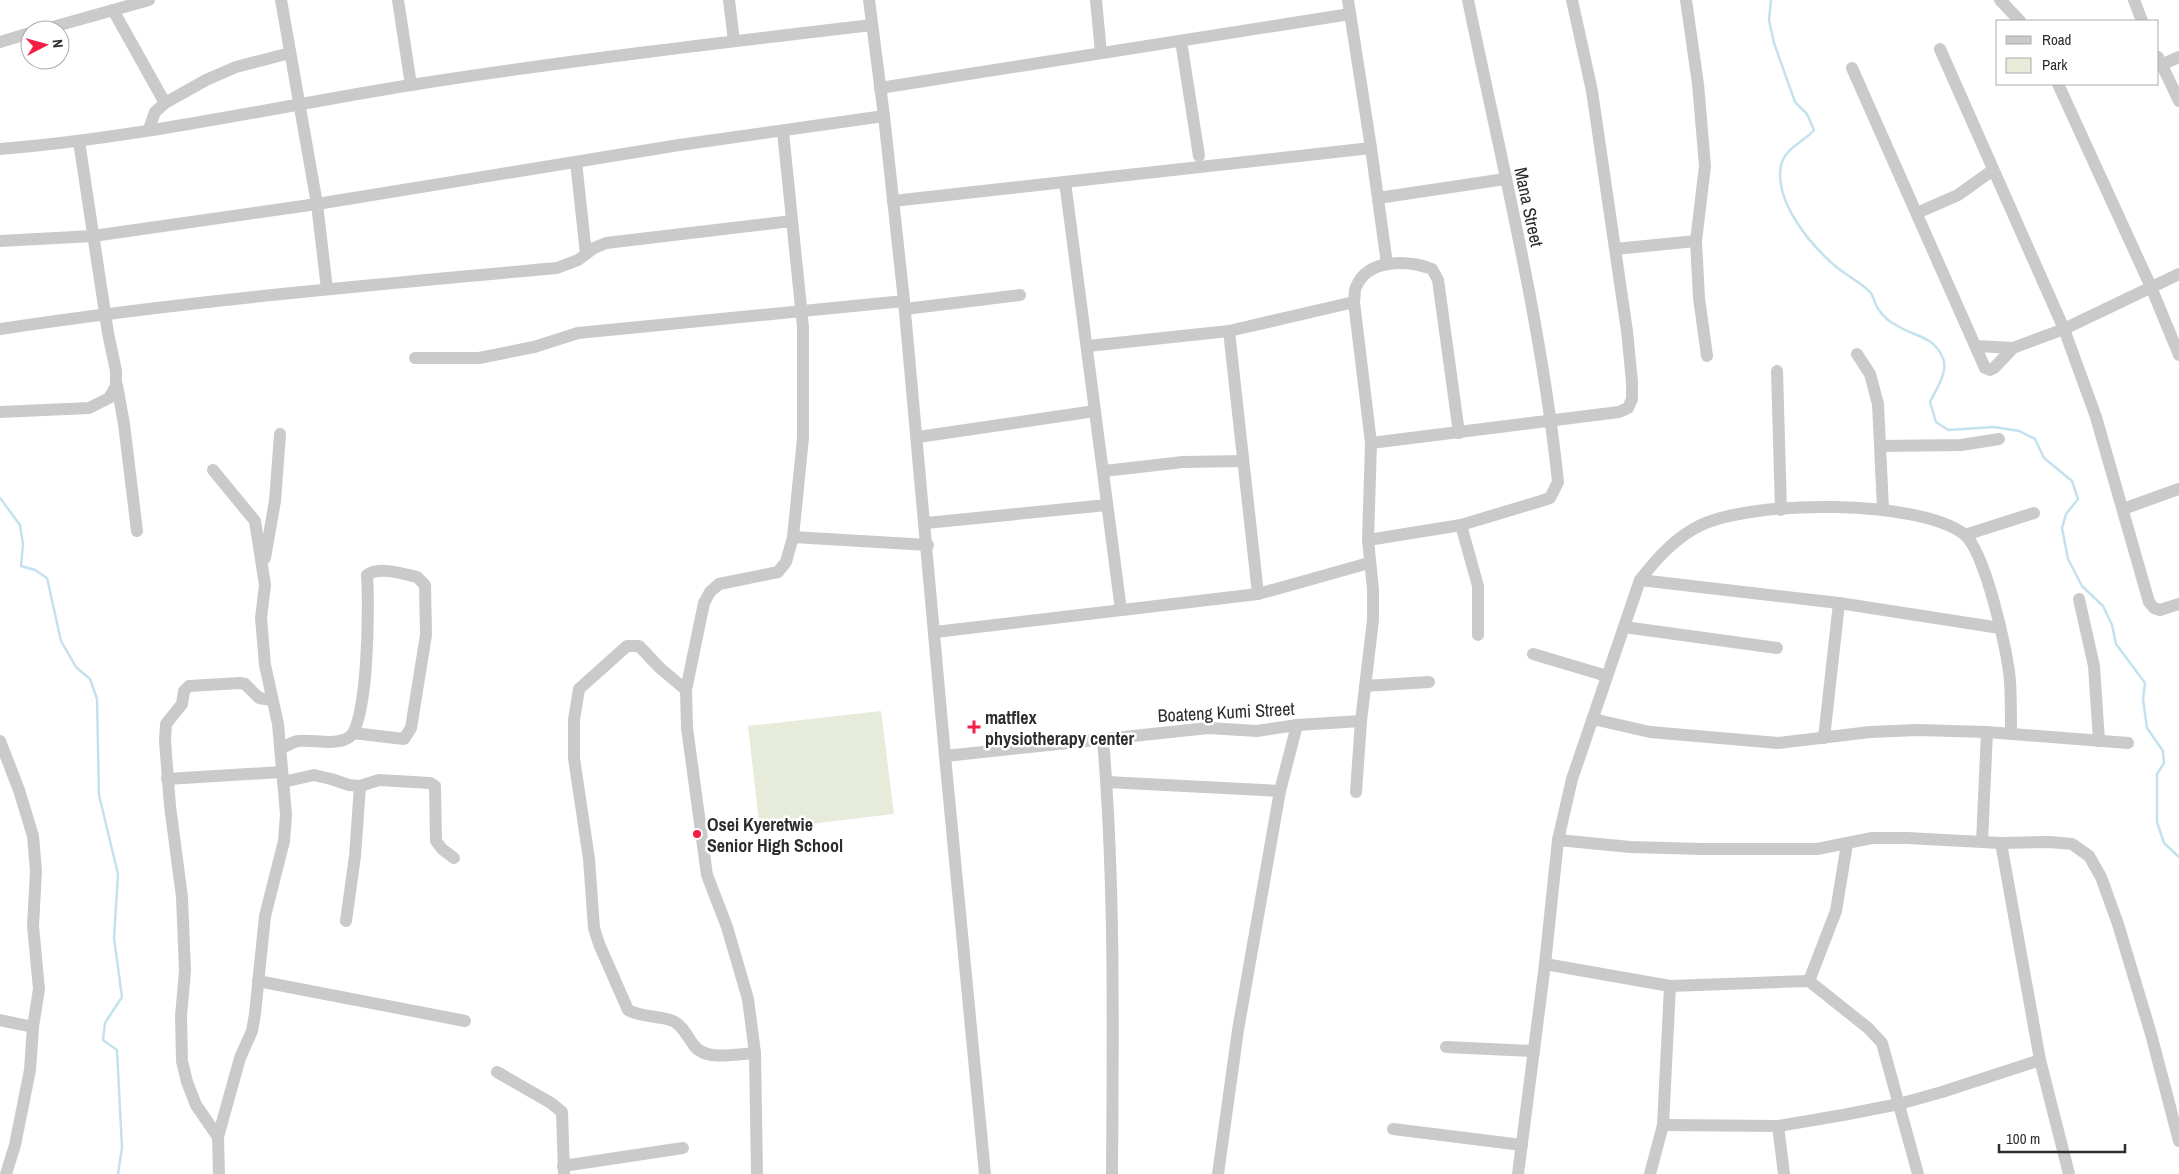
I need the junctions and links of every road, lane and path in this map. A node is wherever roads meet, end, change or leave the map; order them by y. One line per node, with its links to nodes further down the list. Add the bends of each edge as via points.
1 (149, 0): 13 (street)
2 (280, 0): 24 (street)
3 (398, 0): 29 (street)
4 (729, 0): 21 (street)
5 (869, 0): 18 (street)
6 (1096, 0): 25 (street)
7 (1348, 0): 14 (street)
8 (1468, 0): 44 (street, Mana Street)
9 (1572, 0): 54 (street, via 1592,91)
10 (1686, 0): 53 (street, via 1698,84 1704,166)
11 (2000, 0): 15 (street)
12 (2134, 0): 16 (street)
13 (113, 10): 17 (street); 33 (street)
14 (1350, 14): 20 (street); 39 (street)
15 (2019, 20)
16 (2142, 20)
17 (70, 22)
18 (872, 25): 21 (street); 31 (street)
19 (20, 37): 22 (street)
20 (1181, 40): 25 (street); 41 (street)
21 (734, 41): 29 (street)
22 (0, 42)
23 (1940, 49): 43 (street)
24 (290, 53): 33 (street, via 236,67); 34 (street)
25 (1101, 53): 31 (street)
26 (2179, 57): 27 (street)
27 (2160, 61): 32 (street)
28 (1852, 68): 49 (street)
29 (411, 85): 34 (street)
30 (2058, 85): 58 (street)
31 (880, 88): 35 (street)
32 (2179, 101)
33 (165, 102): 36 (street, via 155,112)
34 (299, 104): 36 (street); 48 (street)
35 (884, 116): 37 (street); 47 (street)
36 (150, 130): 38 (street)
37 (783, 132): 42 (street); 50 (street)
38 (79, 141): 40 (street); 51 (street)
39 (1371, 148): 45 (street); 46 (street)
40 (0, 149)
41 (1199, 156)
42 (576, 162): 48 (street); 55 (street)
43 (1993, 170): 49 (street, via 1958,195); 66 (street)
44 (1505, 179): 46 (street); 79 (street, Mana Street, via 1528,288)
45 (1065, 182): 47 (street); 68 (street)
46 (1378, 198): 56 (street)
47 (893, 201): 62 (street)
48 (317, 204): 51 (street); 59 (street)
49 (1917, 214): 69 (street)
50 (792, 221): 55 (street, via 606,243); 63 (street)
51 (93, 236): 52 (street); 64 (street)
52 (0, 241)
53 (1696, 241): 54 (street); 73 (street)
54 (1615, 249): 79 (street, via 1627,330 1632,399 1628,408 1619,412)
55 (586, 254): 59 (street, via 557,268)
56 (1386, 264): 61 (street, via 1366,272 1356,287); 80 (street, via 1416,263 1432,269 1438,280)
57 (2179, 274): 58 (street)
58 (2151, 287): 66 (street); 72 (street)
59 (328, 289): 64 (street)
60 (1020, 296): 62 (street)
61 (1354, 302): 67 (street); 84 (street)
62 (905, 305): 63 (street); 82 (street)
63 (800, 310): 74 (street, via 578,333 534,347 479,358); 99 (street, via 804,413)
64 (105, 313): 65 (street); 76 (street)
65 (0, 329)
66 (2064, 329): 70 (street); 92 (street, via 2096,417)
67 (1229, 331): 68 (street); 86 (street)
68 (1088, 346): 77 (street)
69 (1976, 346): 70 (street); 70 (street, via 1985,368 1990,370)
70 (2012, 348)
71 (1857, 354): 85 (street, via 1870,374 1878,404)
72 (2179, 355)
73 (1707, 356)
74 (415, 358)
75 (1777, 371): 93 (street)
76 (116, 383): 78 (street, via 112,395 89,408); 97 (street)
77 (1095, 411): 82 (street); 88 (street)
78 (0, 412)
79 (1550, 422): 80 (street); 96 (street, Mana Street, via 1558,482 1550,498)
80 (1459, 433): 84 (street)
81 (280, 434): 103 (street, via 275,501)
82 (918, 437): 95 (street)
83 (1999, 439): 85 (street, via 1961,445)
84 (1371, 443): 100 (street)
85 (1881, 446): 91 (street)
86 (1243, 461): 88 (street, via 1183,462); 105 (street)
87 (213, 470): 103 (street, via 255,521)
88 (1104, 471): 90 (street)
89 (2179, 489): 92 (street)
90 (1107, 505): 95 (street); 109 (street)
91 (1882, 509): 93 (street, via 1830,506); 98 (street, via 1937,520)
92 (2123, 509): 108 (street, via 2149,602 2160,610)
93 (1781, 510): 104 (street, via 1738,514 1702,524 1672,545)
94 (2034, 513): 98 (street)
95 (926, 524): 101 (street)
96 (1460, 525): 100 (street, Mana Street); 113 (street, via 1478,586)
97 (137, 531)
98 (1965, 535): 111 (street, via 1980,559)
99 (793, 536): 101 (street); 119 (street, via 786,562 778,572 719,584 710,592 704,603)
100 (1368, 540): 102 (street)
101 (928, 545): 112 (street)
102 (1369, 563): 105 (street); 118 (street, via 1373,620)
103 (263, 566): 120 (street, via 265,585 261,618)
104 (1640, 580): 107 (street); 110 (street)
105 (1258, 594): 109 (street)
106 (2079, 599): 130 (street, via 2094,666)
107 (1839, 603): 111 (street); 127 (street)
108 (2179, 604)
109 (1121, 610): 112 (street)
110 (1624, 626): 114 (street); 116 (street)
111 (2000, 628): 126 (street, via 2010,680)
112 (935, 632): 133 (street)
113 (1478, 634)
114 (1777, 648)
115 (1533, 654): 116 (street)
116 (1607, 676): 121 (street)
117 (1428, 682): 118 (street)
118 (1365, 686): 122 (street)
119 (686, 690): 155 (street, via 687,728 707,875 741,970 748,998); 155 (street, via 639,646 633,645 627,646 579,689 574,720 574,758 589,859 594,928 628,1010 681,1026 695,1047 706,1055)
120 (272, 700): 132 (street); 135 (street, via 259,698 240,683 186,688 182,704 170,717 165,730)
121 (1593, 719): 127 (street, via 1650,732 1708,738 1778,743); 140 (street, via 1572,779)
122 (1361, 721): 123 (street, Boateng Kumi Street); 139 (street)
123 (1297, 725): 128 (street, Boateng Kumi Street, via 1257,731 1208,728); 138 (street)
124 (1987, 732): 126 (street); 127 (street, via 1870,732); 141 (street)
125 (353, 733): 125 (street, via 358,725 363,698 369,600 367,575 387,572 418,577 425,585 426,635 411,728 404,738); 132 (street, via 348,738 335,741 297,741)
126 (2011, 734): 130 (street)
127 (1824, 738)
128 (1103, 739): 133 (street, Boateng Kumi Street); 136 (street)
129 (0, 741): 152 (street, via 20,790 35,848 33,926 40,989)
130 (2099, 741): 131 (street)
131 (2128, 743)
132 (281, 749): 134 (street)
133 (945, 756): 170 (street)
134 (282, 777): 135 (street); 137 (street, via 314,775); 147 (street, via 286,814 284,841 265,916)
135 (167, 778): 162 (street, via 183,906 182,1061 196,1105)
136 (1107, 782): 138 (street); 171 (street, via 1113,970)
137 (360, 786): 144 (street, via 379,780 435,786 436,841); 145 (street, via 356,856)
138 (1280, 791): 172 (street, via 1238,1030)
139 (1356, 792)
140 (1558, 840): 143 (street, via 1630,847 1703,849 1817,849); 146 (street)
141 (1982, 842): 142 (street); 143 (street, via 1872,838)
142 (2001, 843): 156 (street); 163 (street, via 2072,844 2089,856 2101,877 2118,924)
143 (1847, 844): 148 (street, via 1836,911)
144 (454, 858)
145 (346, 921)
146 (1545, 964): 149 (street); 154 (street)
147 (258, 981): 151 (street); 162 (street, via 252,1031 240,1058)
148 (1808, 981): 149 (street); 158 (street, via 1868,1028 1882,1043)
149 (1670, 986): 159 (street)
150 (0, 1020): 152 (street)
151 (466, 1021)
152 (33, 1027): 167 (street, via 30,1070)
153 (1446, 1047): 154 (street)
154 (1534, 1051): 164 (street)
155 (754, 1053): 169 (street)
156 (2040, 1060): 158 (street); 177 (street)
157 (497, 1072): 166 (street, via 562,1112)
158 (1898, 1104): 160 (street); 176 (street)
159 (1664, 1124): 160 (street); 174 (street)
160 (1778, 1126): 175 (street)
161 (1393, 1129): 164 (street)
162 (218, 1138): 168 (street)
163 (2179, 1141)
164 (1522, 1145): 173 (street)
165 (683, 1148): 166 (street)
166 (563, 1170)
167 (6, 1174)
168 (219, 1174)
169 (757, 1174)
170 (985, 1174)
171 (1112, 1174)
172 (1218, 1174)
173 (1518, 1174)
174 (1650, 1174)
175 (1784, 1174)
176 (1918, 1174)
177 (2069, 1174)

